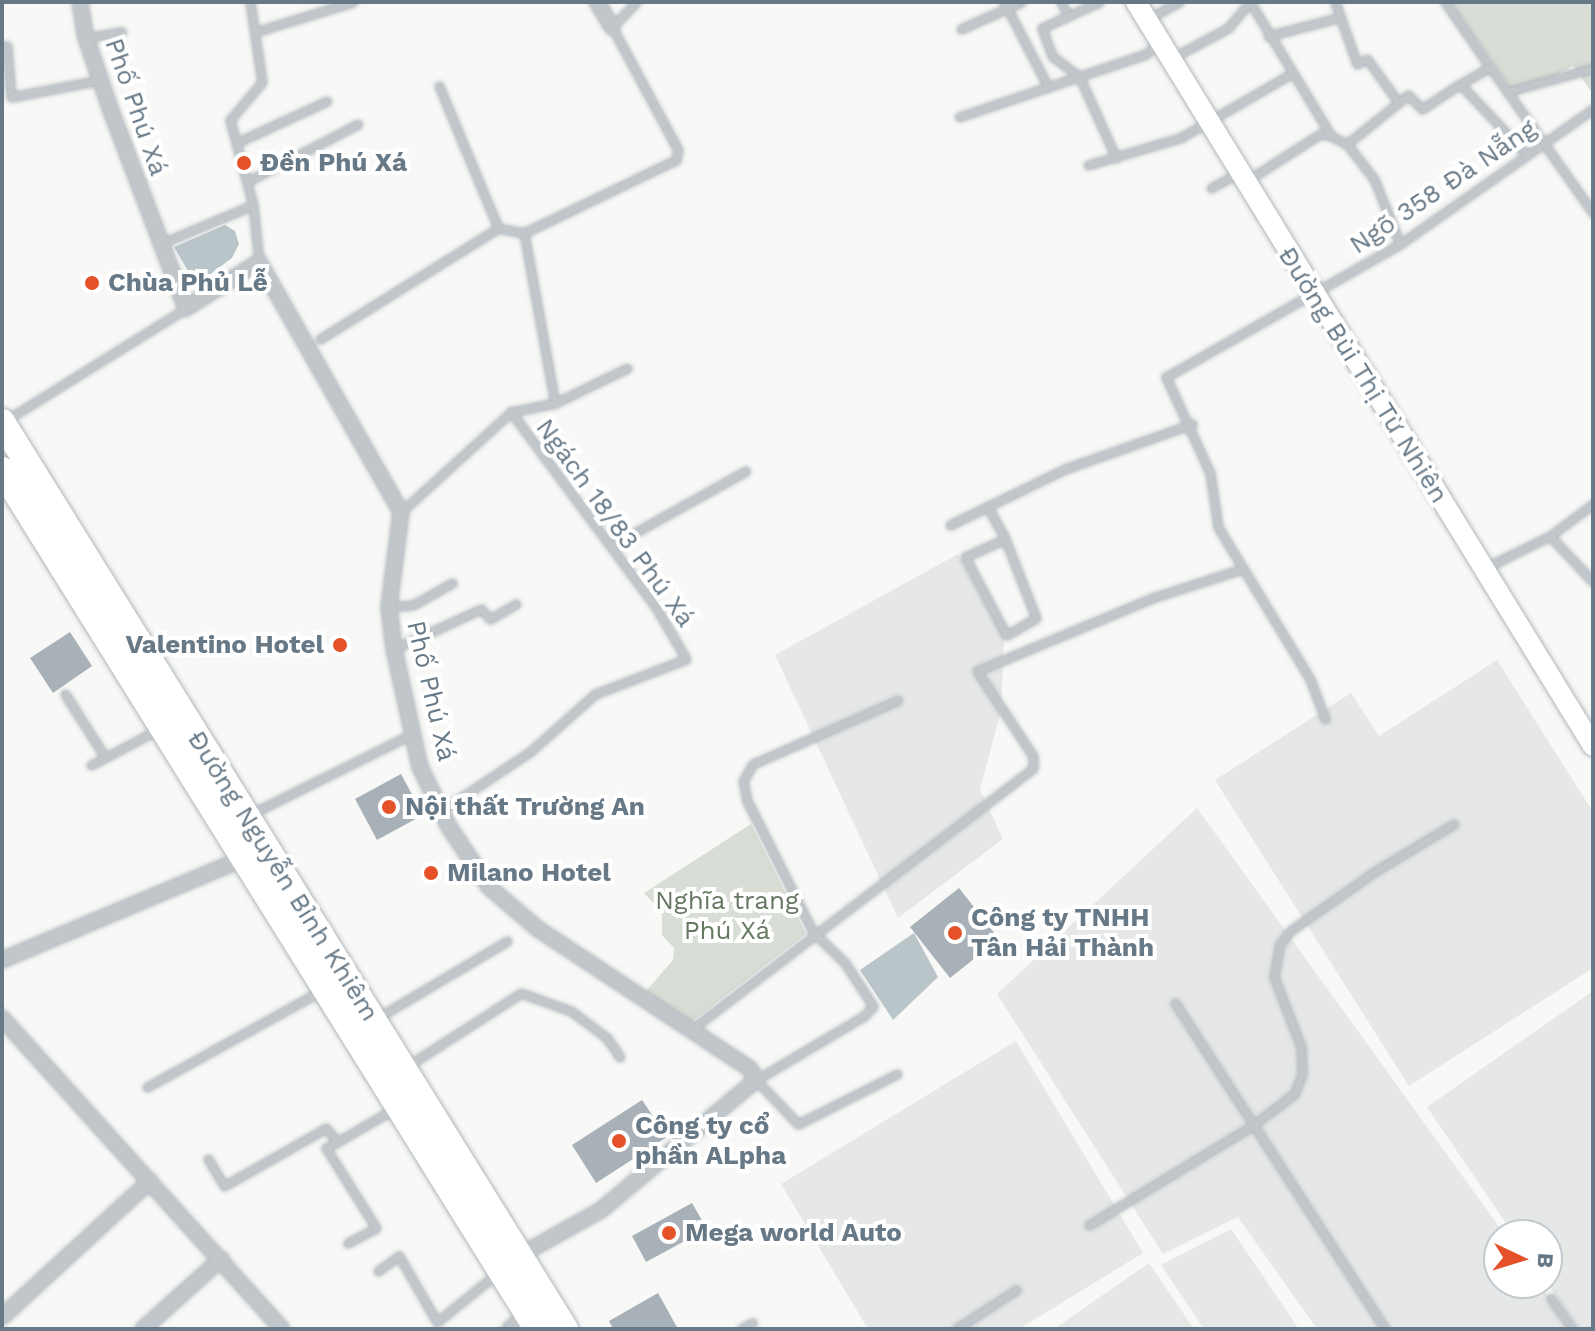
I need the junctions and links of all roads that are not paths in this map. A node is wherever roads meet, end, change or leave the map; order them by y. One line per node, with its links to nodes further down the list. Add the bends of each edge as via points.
1 (80, 2): 22 (street, Phố Phú Xá)
2 (250, 2): 20 (lane)
3 (353, 2): 20 (lane)
4 (597, 2): 17 (street)
5 (636, 2): 17 (lane)
6 (1021, 2): 13 (lane)
7 (1061, 2): 15 (lane)
8 (1099, 2): 15 (lane)
9 (1179, 2): 14 (lane)
10 (1250, 2): 21 (lane); 24 (lane, via 1228,28)
11 (1335, 2): 16 (lane)
12 (1445, 2): 25 (lane)
13 (1005, 5): 18 (lane); 32 (lane)
14 (1142, 10): 24 (street, Đường Bùi Thị Từ Nhiên)
15 (1068, 16): 28 (lane, via 1042,28 1052,56)
16 (1341, 17): 21 (lane); 35 (lane, via 1357,64 1367,59)
17 (612, 27): 53 (lane, via 678,150 676,160)
18 (961, 29)
19 (121, 32): 22 (lane)
20 (255, 32): 42 (lane, via 262,82 230,120)
21 (1268, 36): 27 (lane)
22 (86, 38): 29 (street, Phố Phú Xá)
23 (2, 46): 29 (lane, via 7,46 11,97)
24 (1166, 49): 28 (lane); 38 (street, Đường Bùi Thị Từ Nhiên)
25 (1490, 67): 30 (lane); 33 (lane)
26 (1593, 68): 33 (lane)
27 (1291, 74): 38 (lane); 40 (lane)
28 (1079, 76): 32 (lane); 45 (lane)
29 (100, 80): 55 (street, Phố Phú Xá)
30 (1460, 84): 35 (lane, via 1422,109 1408,95); 44 (lane)
31 (439, 86): 52 (lane)
32 (1048, 87): 37 (lane)
33 (1510, 91): 41 (lane)
34 (327, 101): 42 (lane)
35 (1398, 102): 43 (lane)
36 (1593, 109): 41 (lane, Ngõ 358 Đà Nẵng)
37 (959, 117)
38 (1209, 120): 45 (lane, via 1180,138); 47 (street, Đường Bùi Thị Từ Nhiên)
39 (358, 124): 48 (lane)
40 (1331, 136): 43 (lane); 47 (lane, via 1320,134)
41 (1547, 142): 44 (lane, Ngõ 358 Đà Nẵng); 51 (lane)
42 (236, 143): 48 (lane)
43 (1347, 144): 54 (lane, via 1374,179)
44 (1527, 155): 54 (lane, Ngõ 358 Đà Nẵng)
45 (1116, 158): 46 (lane)
46 (1088, 165)
47 (1243, 177): 49 (lane); 57 (street, Đường Bùi Thị Từ Nhiên)
48 (247, 182): 50 (lane)
49 (1211, 188)
50 (253, 205): 55 (lane); 56 (lane)
51 (1593, 213)
52 (498, 228): 53 (lane); 59 (lane)
53 (524, 233): 61 (lane)
54 (1400, 244): 57 (lane, Ngõ 358 Đà Nẵng)
55 (158, 245): 58 (street, Phố Phú Xá)
56 (259, 262): 58 (street); 69 (street)
57 (1314, 296): 64 (lane, Ngõ 358 Đà Nẵng, via 1166,377); 75 (street, Đường Bùi Thị Từ Nhiên)
58 (186, 308): 63 (lane)
59 (320, 339)
60 (627, 368): 61 (lane)
61 (555, 403): 62 (lane)
62 (511, 412): 69 (lane); 73 (lane, Ngách 18/83 Phú Xá)
63 (2, 422): 90 (highway, Đường Nguyễn Bỉnh Khiêm)
64 (1192, 424): 68 (lane, via 1065,469); 74 (lane, via 1210,473 1218,527)
65 (2, 470): 84 (highway)
66 (746, 471): 73 (lane)
67 (1593, 504): 71 (lane)
68 (987, 506): 70 (lane); 72 (lane)
69 (401, 512): 79 (street, Phố Phú Xá)
70 (950, 525)
71 (1550, 536): 75 (lane); 76 (lane)
72 (1005, 539): 72 (lane, via 1036,618 1006,635 965,557)
73 (611, 546): 89 (lane, Ngách 18/83 Phú Xá, via 686,659 595,694 531,751)
74 (1242, 569): 83 (lane, via 1310,679); 93 (lane, via 1152,598 977,671 1033,756 1033,768 866,898)
75 (1483, 569): 86 (street, Đường Bùi Thị Từ Nhiên)
76 (1593, 582)
77 (452, 583): 79 (lane, via 413,605)
78 (516, 604): 80 (lane, via 490,619 481,609)
79 (389, 607): 80 (street, Phố Phú Xá)
80 (394, 649): 85 (street, Phố Phú Xá)
81 (65, 694): 87 (lane)
82 (898, 700): 93 (lane, via 746,771 747,801)
83 (1325, 719)
84 (161, 728): 87 (lane); 92 (highway)
85 (413, 733): 89 (street, Phố Phú Xá, via 420,767); 90 (lane)
86 (1593, 746)
87 (105, 757): 88 (lane)
88 (91, 765)
89 (441, 811): 100 (street, Phố Phú Xá, via 489,887 538,929)
90 (246, 817): 99 (highway, Đường Nguyễn Bỉnh Khiêm)
91 (1454, 824): 107 (lane, via 1374,872 1290,931 1280,944 1274,977 1301,1047 1302,1074 1294,1094)
92 (242, 859): 95 (street); 96 (highway)
93 (813, 932): 100 (lane); 104 (lane, via 845,963 873,1006)
94 (507, 941): 99 (lane)
95 (2, 960)
96 (323, 990): 105 (lane); 106 (highway)
97 (1175, 1003): 107 (lane)
98 (2, 1018): 110 (street)
99 (374, 1020): 102 (highway, Đường Nguyễn Bỉnh Khiêm)
100 (690, 1030): 104 (street, Phố Phú Xá, via 750,1069)
101 (620, 1057): 102 (lane, via 607,1038 571,1011 521,993)
102 (404, 1068): 114 (highway, Đường Nguyễn Bỉnh Khiêm)
103 (897, 1074): 104 (lane, via 798,1124)
104 (756, 1080): 114 (street, via 601,1210)
105 (147, 1087)
106 (396, 1108): 108 (lane); 114 (highway)
107 (1252, 1126): 111 (lane); 126 (lane)
108 (337, 1142): 109 (lane, via 326,1128 224,1186); 112 (lane, via 326,1148 376,1228)
109 (208, 1159)
110 (150, 1181): 113 (street); 118 (street)
111 (1089, 1225)
112 (348, 1243)
113 (221, 1259): 121 (street); 122 (street)
114 (510, 1264): 115 (lane, via 437,1322 399,1256); 120 (highway); 123 (highway, Đường Nguyễn Bỉnh Khiêm)
115 (378, 1271)
116 (1016, 1290): 125 (lane)
117 (1552, 1299): 127 (lane)
118 (2, 1317)
119 (752, 1323): 124 (lane)
120 (525, 1324)
121 (143, 1329)
122 (282, 1329)
123 (565, 1329)
124 (741, 1329)
125 (956, 1329)
126 (1385, 1329)
127 (1573, 1329)

